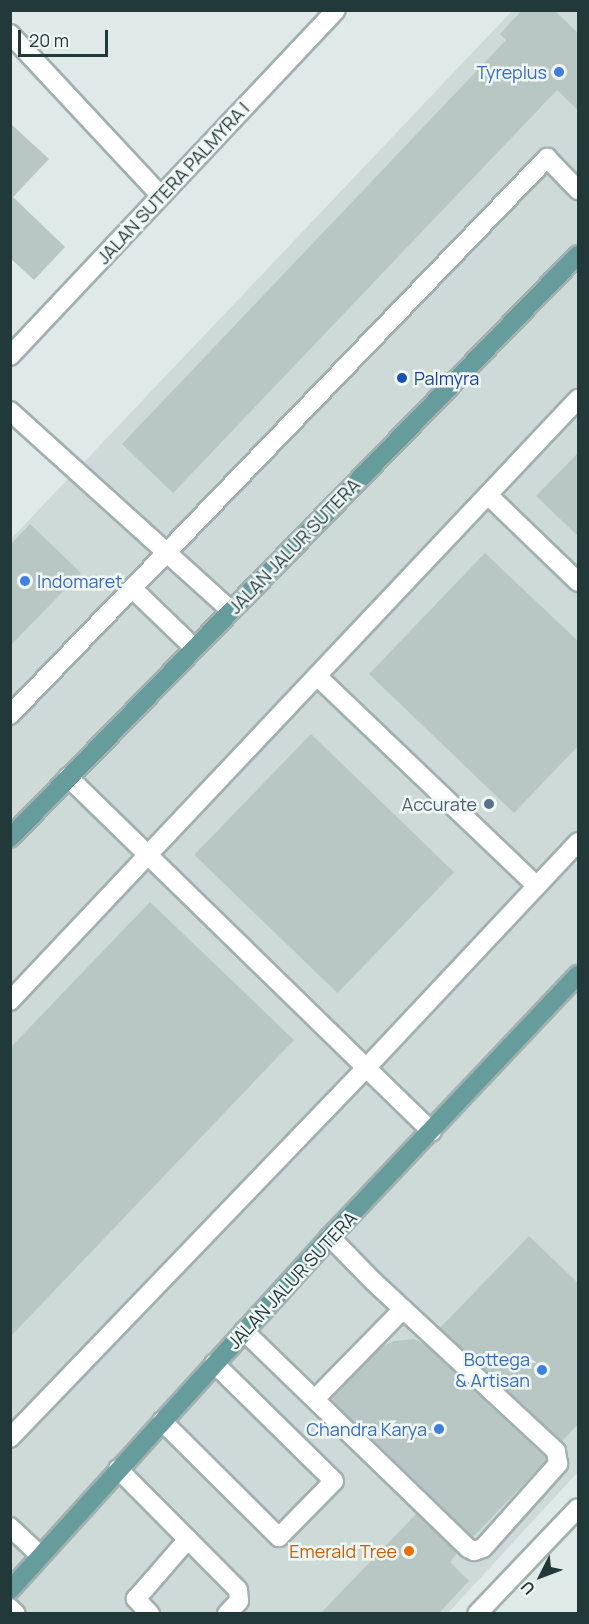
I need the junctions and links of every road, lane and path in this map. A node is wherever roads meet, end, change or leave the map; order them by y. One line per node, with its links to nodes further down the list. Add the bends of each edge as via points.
1 (332, 12): 4 (street, JALAN SUTERA PALMYRA I)
2 (10, 34): 4 (street)
3 (579, 190): 10 (street, via 547,158)
4 (161, 196): 6 (street, JALAN SUTERA PALMYRA I)
5 (579, 255): 13 (main road, JALAN JALUR SUTERA)
6 (10, 356)
7 (579, 399): 9 (street)
8 (10, 411): 10 (street)
9 (488, 495): 11 (street); 15 (street)
10 (167, 553): 12 (street); 13 (street)
11 (579, 582)
12 (133, 589): 14 (street); 16 (street)
13 (231, 610): 14 (main road, JALAN JALUR SUTERA)
14 (194, 648): 17 (main road, JALAN JALUR SUTERA)
15 (317, 676): 20 (street); 21 (street)
16 (10, 716)
17 (68, 777): 18 (main road, JALAN JALUR SUTERA); 20 (street)
18 (10, 838)
19 (579, 842): 21 (street)
20 (148, 856): 23 (street); 24 (street)
21 (537, 886): 24 (street)
22 (579, 975): 25 (main road, JALAN JALUR SUTERA)
23 (10, 1000)
24 (366, 1068): 25 (street); 32 (street)
25 (432, 1132): 26 (main road, JALAN JALUR SUTERA)
26 (330, 1237): 27 (street); 28 (main road, JALAN JALUR SUTERA)
27 (403, 1309): 30 (street); 30 (street, via 558,1456 558,1464 483,1548 468,1548)
28 (244, 1331): 29 (main road, JALAN JALUR SUTERA); 30 (street)
29 (214, 1363): 31 (main road, JALAN JALUR SUTERA); 31 (street, via 334,1481 279,1537)
30 (315, 1399)
31 (162, 1421): 33 (main road, JALAN JALUR SUTERA)
32 (10, 1438)
33 (118, 1469): 36 (street); 37 (main road, JALAN JALUR SUTERA)
34 (579, 1508): 43 (street)
35 (10, 1527): 37 (street)
36 (188, 1539): 41 (street, via 136,1599); 42 (street, via 238,1590 239,1601)
37 (41, 1556): 38 (main road, JALAN JALUR SUTERA)
38 (10, 1590)
39 (10, 1608): 40 (street)
40 (16, 1614)
41 (150, 1614)
42 (227, 1614)
43 (477, 1614)

